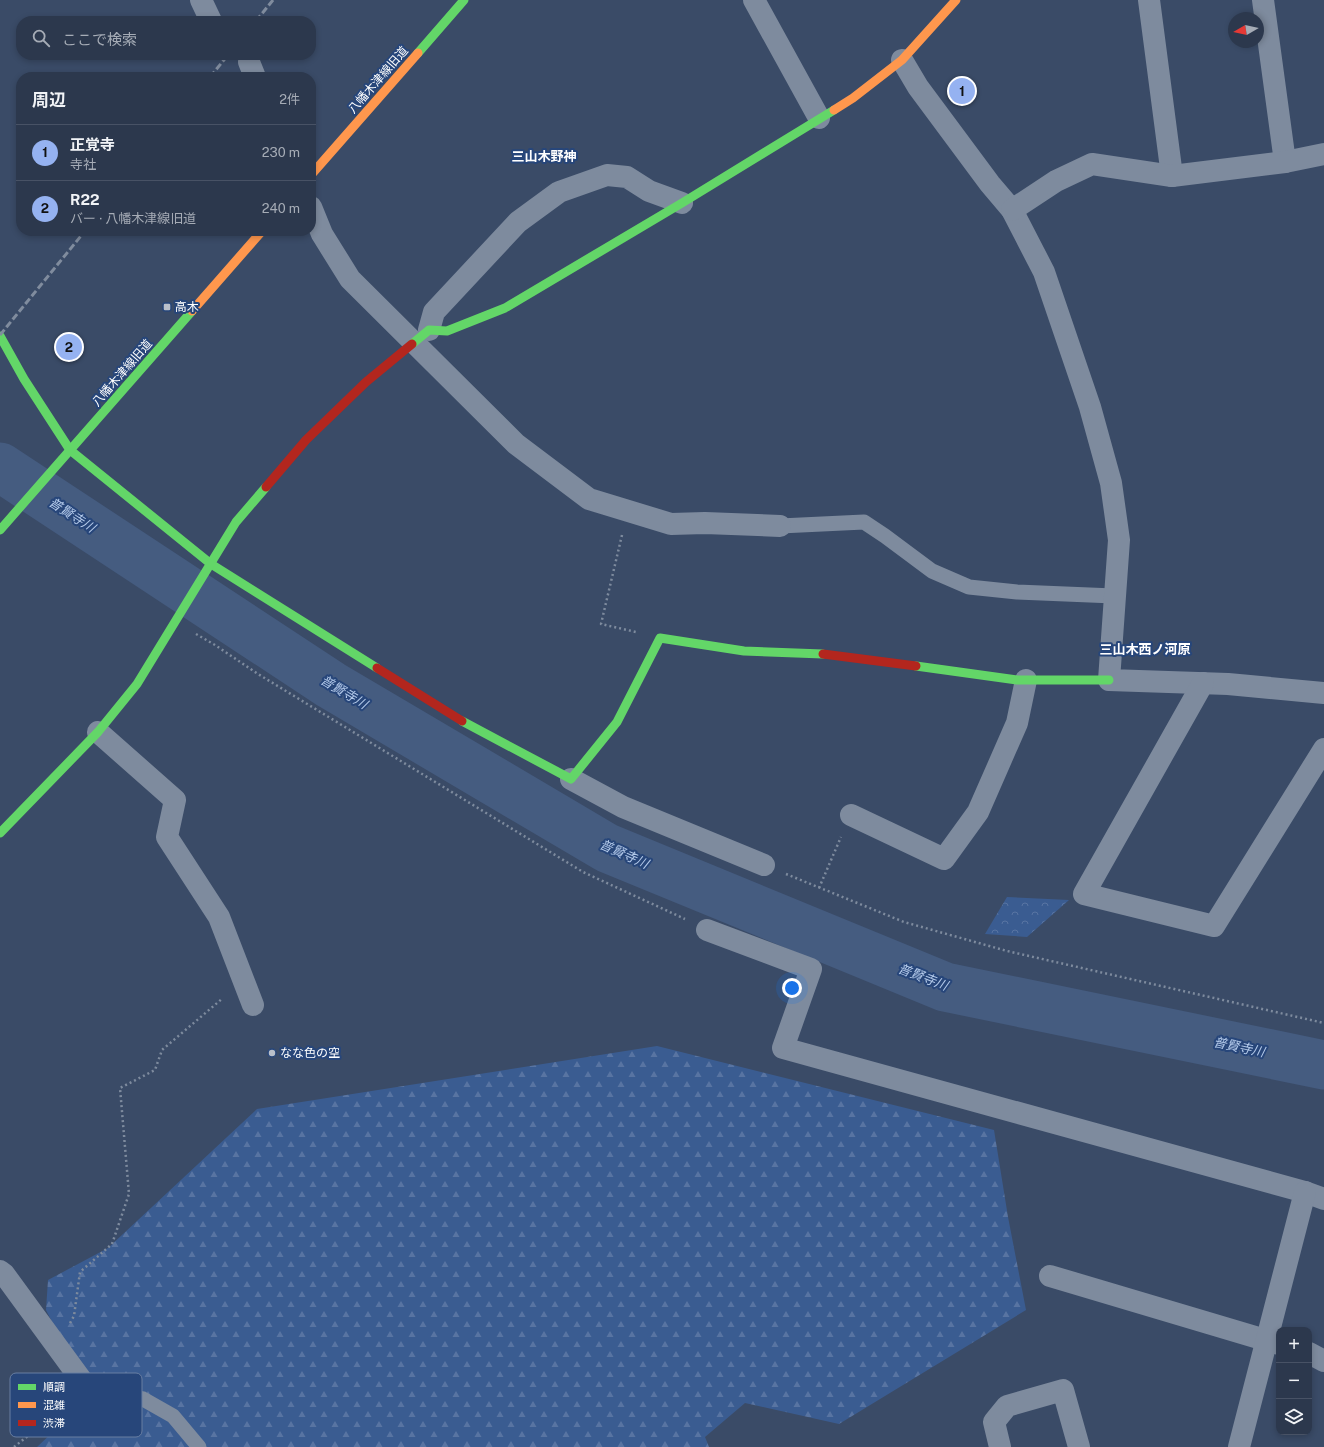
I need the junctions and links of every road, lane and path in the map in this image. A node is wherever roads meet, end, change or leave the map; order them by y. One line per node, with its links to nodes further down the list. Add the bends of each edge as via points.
1 (464, 0): 10 (street, 八幡木津線旧道)
2 (754, 0): 7 (street)
3 (956, 0): 6 (street)
4 (1149, 0): 11 (street)
5 (1264, 0): 9 (street)
6 (902, 60): 7 (street, via 853,98); 13 (street, via 918,87)
7 (819, 118): 12 (street)
8 (1324, 154): 9 (street)
9 (1285, 162): 11 (street)
10 (316, 169)
11 (1172, 176): 13 (street, via 1092,164 1056,181)
12 (682, 203): 17 (street, via 505,308 447,331); 17 (street, via 649,191 627,177 614,175 607,175 559,192 518,222 434,312)
13 (1012, 210): 23 (street, via 1044,272 1090,407 1111,483 1119,540)
14 (316, 220): 17 (street, via 350,279)
15 (258, 236): 18 (street, 八幡木津線旧道)
16 (0, 336): 18 (street, via 24,379)
17 (421, 336): 19 (street, via 516,444 589,499); 22 (street, via 366,382 306,440 236,522)
18 (70, 450): 21 (street, 八幡木津線旧道); 22 (street)
19 (627, 511): 20 (street, via 671,524 705,522); 25 (path, via 601,624)
20 (780, 526): 23 (lane, via 864,522 932,571 969,587 1017,592)
21 (0, 530)
22 (209, 567): 24 (street); 32 (street, via 455,717)
23 (1114, 596): 27 (street)
24 (176, 620): 30 (street, via 138,684); 37 (path, via 258,674 583,872)
25 (660, 638): 26 (street, via 744,651 830,654); 32 (street, via 616,722)
26 (1026, 680): 27 (street); 33 (street, via 1017,723 978,812 944,859)
27 (1109, 680): 28 (street)
28 (1203, 683): 29 (street); 31 (street, via 1084,894 1214,926)
29 (1324, 694)
30 (98, 732): 34 (street); 38 (street, via 175,800 167,837 220,917)
31 (1324, 749)
32 (571, 780): 35 (street, via 623,807)
33 (851, 815): 36 (path)
34 (0, 833)
35 (764, 865): 36 (path)
36 (819, 888): 40 (path, via 904,922 1007,951)
37 (707, 930): 41 (street, via 810,969 783,1048)
38 (244, 981): 39 (street); 45 (path, via 162,1050 155,1070 120,1088 129,1194 112,1244 80,1272 74,1316)
39 (253, 1005)
40 (1324, 1023)
41 (1314, 1195): 44 (street)
42 (0, 1271): 45 (street)
43 (1050, 1276): 44 (street)
44 (1273, 1342): 55 (street)
45 (57, 1346): 48 (street)
46 (1312, 1355): 47 (street)
47 (1324, 1361)
48 (76, 1373)
49 (142, 1398): 52 (lane, via 173,1416)
50 (27, 1437): 51 (path)
51 (14, 1447)
52 (199, 1447)
53 (1000, 1447): 54 (street, via 994,1422 1007,1406 1064,1390)
54 (1079, 1447)
55 (1239, 1447)

